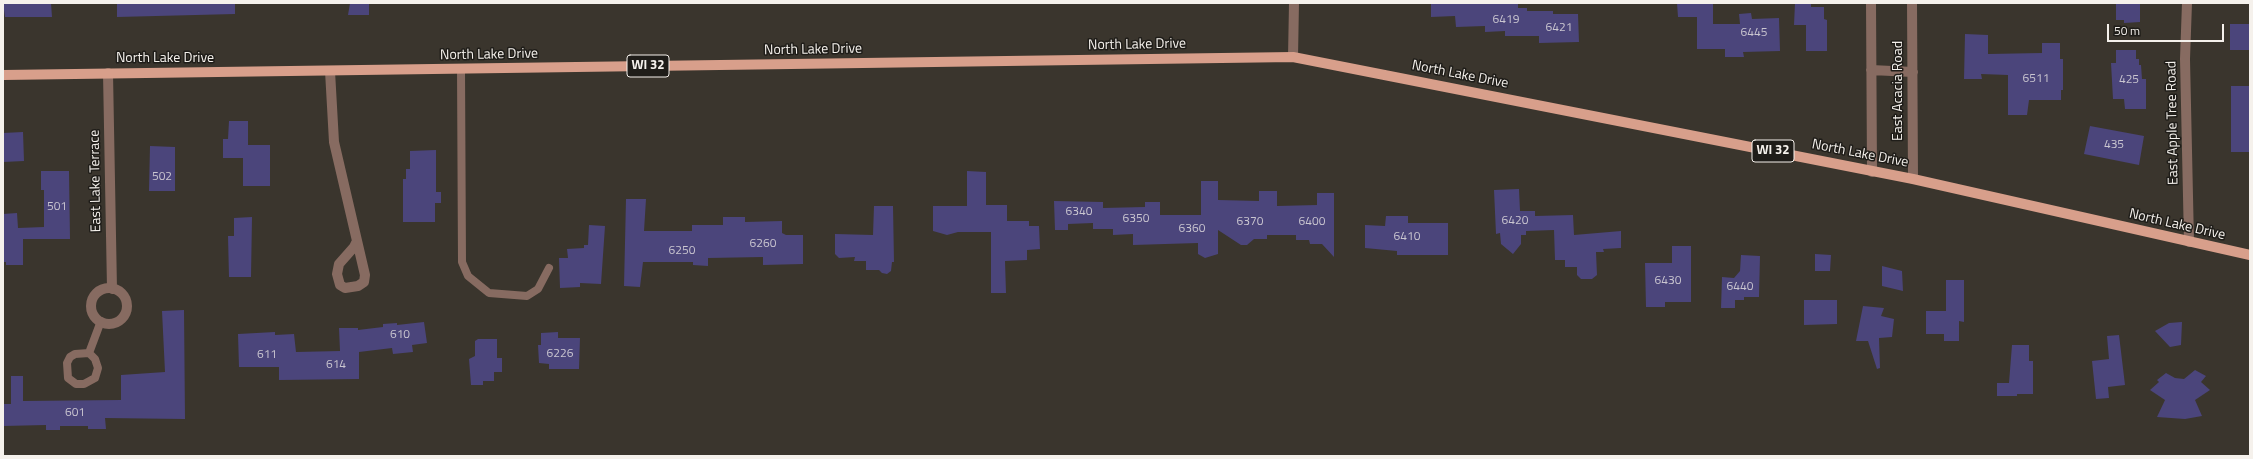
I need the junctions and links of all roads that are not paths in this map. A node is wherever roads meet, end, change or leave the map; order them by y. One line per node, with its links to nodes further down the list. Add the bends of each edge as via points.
1 (1294, 3): 5 (street)
2 (1871, 3): 7 (street, East Acacia Road)
3 (1912, 3): 9 (street, East Acacia Road)
4 (2187, 3): 15 (street, East Apple Tree Road, via 2185,59)
5 (1293, 56): 6 (main road, North Lake Drive / WI 32); 12 (main road, North Lake Drive / WI 32)
6 (460, 69): 8 (main road, North Lake Drive / WI 32); 17 (lane, via 462,262 468,276 489,293 527,296 538,289)
7 (1871, 70): 9 (street); 12 (street, East Acacia Road)
8 (330, 71): 10 (main road, North Lake Drive / WI 32); 14 (street, via 334,142)
9 (1912, 72): 13 (street, East Acacia Road)
10 (108, 73): 11 (main road, North Lake Drive / WI 32); 18 (street, East Lake Terrace)
11 (3, 74)
12 (1872, 172): 13 (main road, North Lake Drive / WI 32)
13 (1913, 179): 15 (main road, North Lake Drive / WI 32)
14 (357, 241)
15 (2189, 242): 16 (main road, North Lake Drive / WI 32)
16 (2250, 255)
17 (549, 268)
18 (112, 289): 19 (street, via 101,290 93,299 92,310); 19 (street, via 122,294 127,305 124,316 115,323)
19 (101, 322): 20 (lane)
20 (89, 353): 20 (lane, via 75,354 66,363 68,378 76,384 84,384 95,378 98,368)

